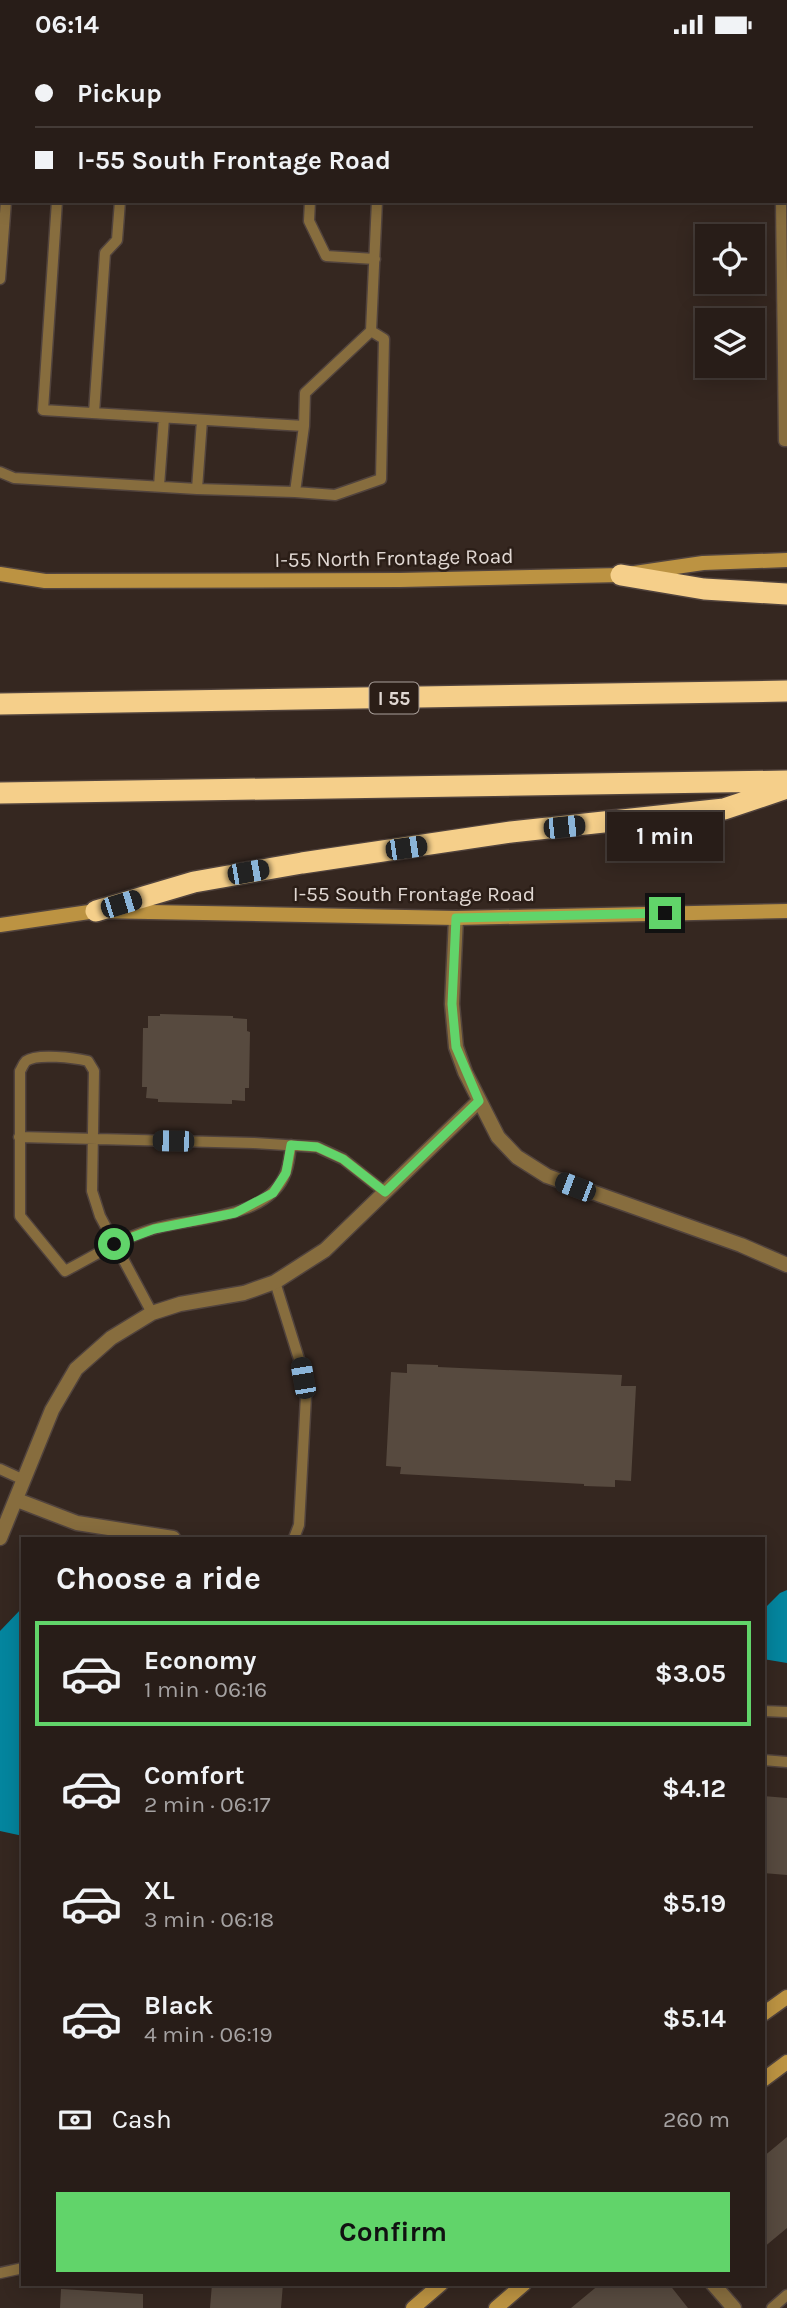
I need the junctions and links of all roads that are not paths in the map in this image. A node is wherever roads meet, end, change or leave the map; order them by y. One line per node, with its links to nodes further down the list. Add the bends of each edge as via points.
1 (6, 203): 8 (lane)
2 (57, 203): 10 (lane, via 43,410)
3 (120, 203): 10 (lane, via 117,240 105,253)
4 (310, 203): 7 (lane, via 309,222 326,256)
5 (377, 203): 7 (lane)
6 (781, 203): 14 (lane)
7 (375, 259): 9 (lane)
8 (0, 279)
9 (371, 331): 13 (lane, via 305,393); 18 (lane, via 384,339 381,479 335,495)
10 (94, 413): 11 (lane)
11 (164, 418): 12 (lane); 16 (lane)
12 (202, 420): 13 (lane); 17 (lane)
13 (304, 426): 18 (lane)
14 (787, 441)
15 (0, 472): 16 (lane, via 14,478)
16 (159, 486): 17 (lane)
17 (197, 489): 18 (lane)
18 (295, 492)
19 (787, 560): 21 (street, I-55 North Frontage Road, via 703,563)
20 (0, 574): 21 (street, I-55 North Frontage Road, via 45,580)
21 (621, 575): 22 (highway, via 704,589)
22 (787, 594)
23 (787, 691): 24 (highway, I 55)
24 (0, 704)
25 (787, 781): 27 (highway)
26 (787, 788): 28 (highway, via 724,809 511,832 194,881)
27 (0, 793)
28 (96, 911): 30 (street, I-55 South Frontage Road); 31 (street, I-55 South Frontage Road)
29 (787, 911): 30 (street, I-55 South Frontage Road)
30 (456, 918): 32 (street, via 452,1004 456,1047)
31 (0, 925)
32 (479, 1101): 36 (street); 38 (street, via 498,1137 517,1157 547,1176)
33 (19, 1137): 34 (lane); 34 (lane, via 20,1071 26,1061 38,1057 88,1061 94,1071); 37 (lane, via 20,1216 65,1271)
34 (93, 1139): 35 (lane); 37 (lane, via 92,1191)
35 (291, 1145): 36 (lane, via 317,1147 343,1159); 37 (lane, via 286,1173 273,1193 235,1213 154,1229)
36 (385, 1192): 39 (street, via 326,1250)
37 (114, 1244): 40 (lane)
38 (787, 1265)
39 (275, 1282): 40 (street); 45 (lane, via 306,1396 299,1525)
40 (152, 1314): 42 (street, via 111,1338 76,1369 52,1410)
41 (0, 1469): 42 (lane)
42 (24, 1480): 43 (street)
43 (17, 1500): 44 (street, via 77,1523); 46 (street)
44 (167, 1537)
45 (294, 1537)
46 (0, 1538)
47 (765, 1711): 48 (lane)
48 (787, 1712)
49 (765, 1760): 50 (lane)
50 (787, 1762)
51 (787, 1997): 52 (street)
52 (765, 2013)
53 (787, 2062): 54 (street)
54 (765, 2078)
55 (21, 2268): 56 (lane)
56 (0, 2273)
57 (439, 2286): 61 (street)
58 (522, 2286): 62 (street)
59 (715, 2286): 63 (street)
60 (787, 2295): 64 (lane)
61 (414, 2308)
62 (496, 2308)
63 (734, 2308)
64 (772, 2308)

